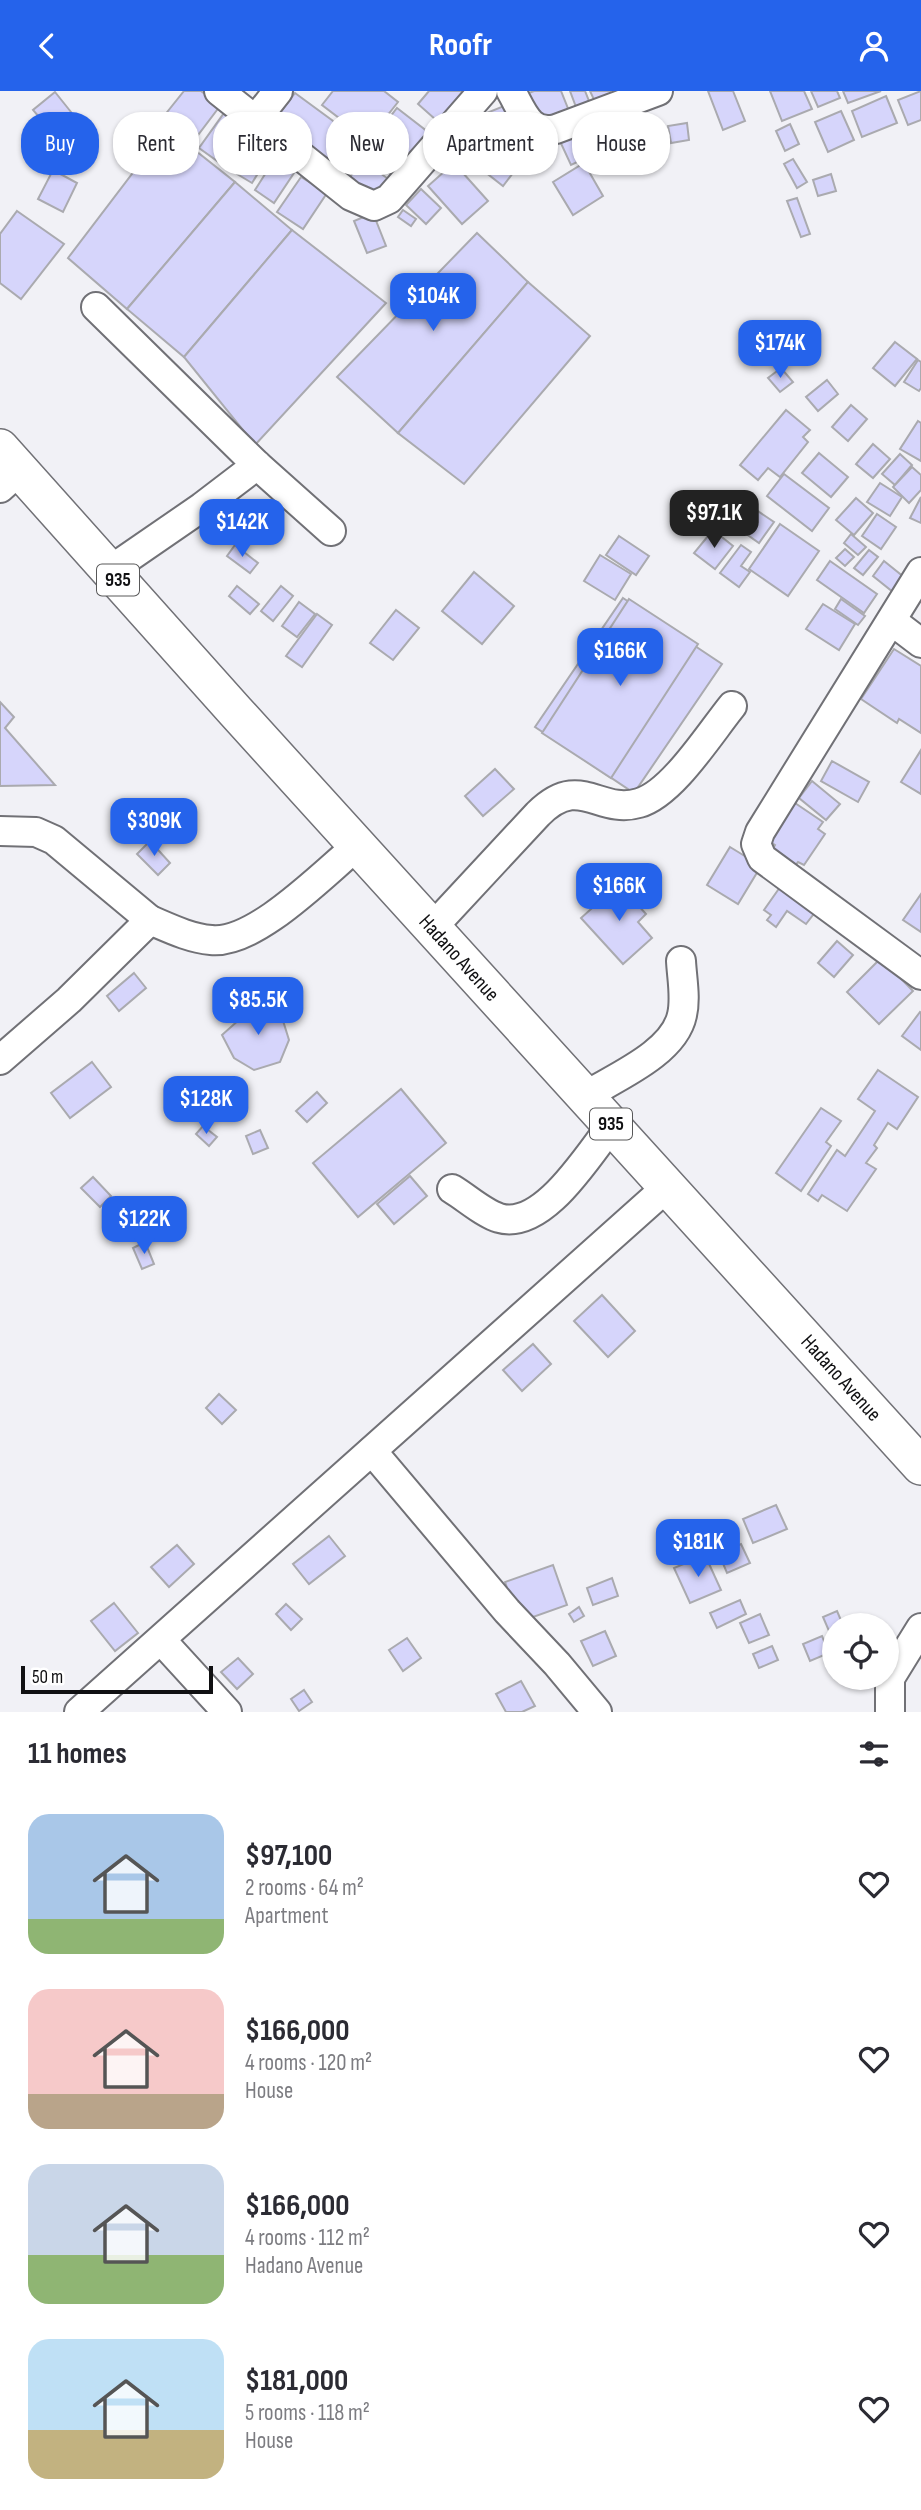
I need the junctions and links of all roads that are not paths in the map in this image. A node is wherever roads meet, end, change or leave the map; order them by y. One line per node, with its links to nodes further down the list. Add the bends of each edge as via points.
1 (219, 91): 6 (street)
2 (278, 91): 7 (street)
3 (483, 91): 8 (street, via 389,199 374,206 351,196)
4 (511, 91): 5 (street, via 531,124 544,131)
5 (658, 91)
6 (247, 112)
7 (262, 112)
8 (312, 164)
9 (96, 306): 10 (street)
10 (257, 465): 12 (street); 13 (street)
11 (7, 469): 13 (main road, Hadano Avenue / 935)
12 (331, 531)
13 (110, 571): 19 (main road, Hadano Avenue / 935)
14 (921, 572): 15 (street)
15 (892, 621): 16 (street); 23 (street, via 756,845 762,858)
16 (921, 643)
17 (732, 706): 21 (street, via 675,778 650,798 626,805 581,796 555,800)
18 (0, 831): 20 (street, via 36,832 54,840)
19 (357, 846): 20 (street, via 276,914 235,937 213,941); 21 (main road, Hadano Avenue / 935)
20 (150, 920): 24 (street)
21 (432, 928): 25 (main road, Hadano Avenue / 935)
22 (681, 961): 25 (street, via 684,1003 678,1030 659,1051)
23 (921, 975)
24 (0, 1060)
25 (585, 1096): 26 (main road, Hadano Avenue / 935)
26 (612, 1125): 27 (main road, Hadano Avenue / 935); 28 (street, via 554,1198 529,1216 518,1220 496,1217)
27 (667, 1187): 29 (street); 30 (main road, Hadano Avenue / 935)
28 (452, 1189)
29 (372, 1451): 32 (street); 35 (street)
30 (921, 1466)
31 (921, 1628): 36 (street, via 890,1678)
32 (162, 1641): 33 (street); 34 (street)
33 (79, 1712)
34 (227, 1712)
35 (597, 1712)
36 (890, 1712)

